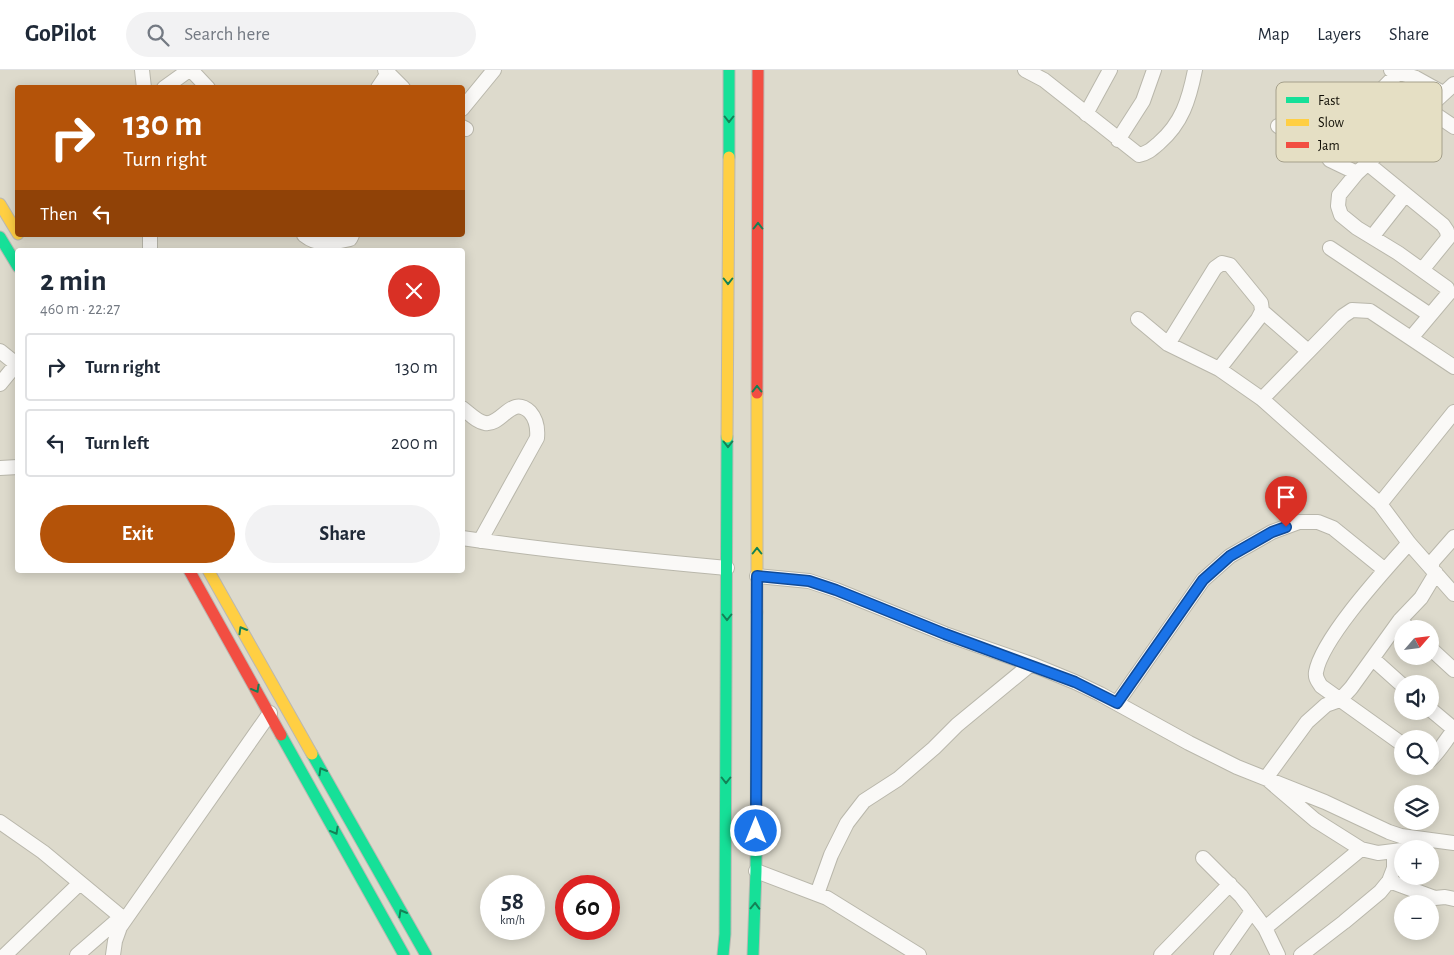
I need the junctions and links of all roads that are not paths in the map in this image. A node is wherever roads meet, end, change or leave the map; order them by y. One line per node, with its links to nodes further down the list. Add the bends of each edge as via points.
1 (142, 70): 16 (street)
2 (190, 70): 17 (street); 18 (street)
3 (494, 70): 22 (street)
4 (729, 70): 63 (main road, one-way to 63)
5 (758, 70): 68 (main road, one-way to 5)
6 (1025, 70): 23 (street, via 1044,80)
7 (1110, 70): 23 (street)
8 (1154, 70): 26 (street, via 1143,101)
9 (1195, 70): 26 (street, via 1180,118 1171,132 1148,153 1138,155)
10 (1395, 71): 12 (street); 13 (street)
11 (386, 72): 19 (street); 20 (street)
12 (1419, 74): 14 (street)
13 (1385, 82)
14 (1429, 82)
15 (1454, 84): 21 (street)
16 (144, 85)
17 (168, 85)
18 (205, 85)
19 (380, 85)
20 (400, 85)
21 (1443, 93)
22 (465, 105)
23 (1086, 114): 26 (street)
24 (1442, 118): 25 (street)
25 (1454, 126)
26 (1118, 140)
27 (1338, 162): 29 (street)
28 (1368, 162): 29 (street)
29 (1362, 168): 30 (street); 36 (street, via 1339,195 1338,206 1341,215)
30 (1405, 195): 36 (street); 39 (street, via 1447,231 1448,238)
31 (0, 204): 32 (main road)
32 (15, 230)
33 (0, 237): 38 (main road)
34 (306, 237): 35 (street, via 330,244)
35 (351, 237)
36 (1372, 237): 39 (street)
37 (1330, 248): 42 (street)
38 (15, 262)
39 (1422, 270): 40 (street)
40 (1450, 290): 42 (street)
41 (1262, 311): 45 (street, via 1261,304 1237,272 1222,263 1215,268); 47 (street); 51 (street)
42 (1430, 316): 44 (street)
43 (1138, 319): 45 (street)
44 (1411, 338): 47 (street, via 1370,311 1352,310); 48 (street)
45 (1168, 344): 51 (street)
46 (0, 351): 49 (street)
47 (1308, 351): 53 (street)
48 (1451, 360)
49 (15, 361)
50 (15, 363): 52 (street)
51 (1219, 368): 53 (street)
52 (0, 384)
53 (1262, 399): 58 (street)
54 (465, 410): 61 (street, via 486,424 513,407 523,407 538,425 537,438)
55 (1454, 412): 58 (street)
56 (15, 467): 57 (street)
57 (0, 468)
58 (1380, 504): 62 (street)
59 (1454, 537): 67 (street, via 1433,561 1431,568)
60 (465, 538): 61 (street)
61 (480, 540): 63 (street)
62 (1409, 544): 64 (street); 67 (street)
63 (727, 568): 106 (main road, one-way to 106)
64 (1385, 570): 77 (street, via 1337,631 1316,671 1316,679 1321,686); 78 (street, via 1333,528 1318,522 1299,522 1272,532 1230,556 1203,580)
65 (191, 573): 79 (main road, one-way to 79)
66 (210, 573): 105 (main road, one-way to 66)
67 (1436, 574): 69 (street); 70 (street)
68 (757, 576): 74 (street, via 809,581); 92 (main road)
69 (1454, 594)
70 (1407, 620)
71 (1394, 636): 73 (street)
72 (1439, 656): 75 (street)
73 (1373, 659): 76 (street); 77 (street)
74 (1031, 664): 78 (street); 96 (street, via 898,779 864,801 847,823)
75 (1454, 670)
76 (1394, 678)
77 (1340, 700): 82 (street); 84 (street, via 1326,705 1308,722)
78 (1117, 703): 84 (street, via 1189,743)
79 (270, 714): 99 (street); 104 (main road, one-way to 104)
80 (1439, 716): 81 (street)
81 (1454, 730): 83 (street)
82 (1394, 738)
83 (1439, 749)
84 (1266, 778): 86 (street, via 1389,832); 88 (street, via 1315,820)
85 (0, 822): 94 (street)
86 (1440, 840): 87 (street)
87 (1454, 844)
88 (1361, 849): 89 (street, via 1378,853); 100 (street)
89 (1394, 851)
90 (1203, 858): 95 (street)
91 (1394, 868): 93 (street)
92 (756, 871): 96 (street); 107 (main road, one-way to 92)
93 (1388, 881): 97 (street, via 1435,898); 112 (street, via 1380,892)
94 (80, 883): 99 (street); 101 (street)
95 (1230, 884): 98 (street); 109 (street)
96 (817, 894): 108 (street)
97 (1454, 899)
98 (1252, 911): 100 (street); 110 (street)
99 (123, 919): 102 (street); 103 (street)
100 (1265, 928): 111 (street)
101 (5, 955)
102 (77, 955)
103 (113, 955)
104 (404, 955)
105 (426, 955)
106 (723, 955)
107 (753, 955)
108 (919, 955)
109 (1161, 955)
110 (1221, 955)
111 (1278, 955)
112 (1301, 955)

